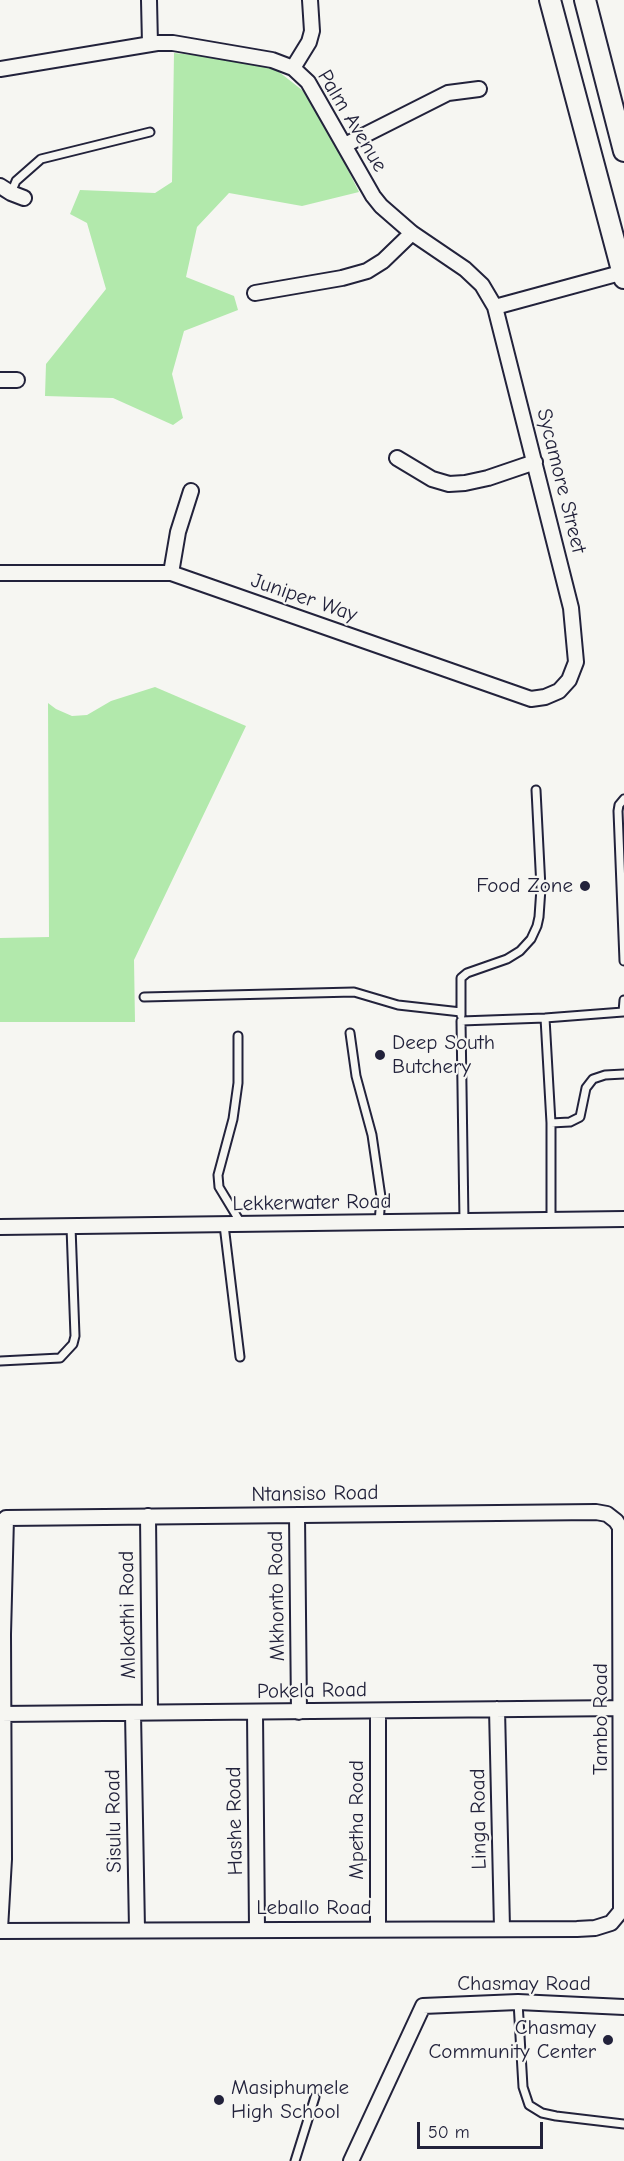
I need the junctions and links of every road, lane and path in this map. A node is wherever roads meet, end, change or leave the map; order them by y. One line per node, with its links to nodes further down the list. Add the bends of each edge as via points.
1 (148, 0): 5 (street)
2 (310, 0): 6 (street, via 312,31)
3 (550, 0): 14 (main road)
4 (585, 0): 11 (main road)
5 (150, 44): 6 (street, Palm Avenue, via 173,43 243,54); 7 (street, Palm Avenue)
6 (293, 68): 10 (street, Palm Avenue, via 308,82)
7 (0, 69)
8 (480, 89): 10 (street, via 448,93)
9 (150, 132): 12 (lane, via 42,159 16,181)
10 (345, 145): 13 (street, Palm Avenue, via 373,196)
11 (624, 151)
12 (12, 192)
13 (412, 233): 15 (street, via 367,271); 16 (street, Palm Avenue, via 465,269 482,285)
14 (623, 274): 16 (street)
15 (255, 293)
16 (495, 307): 20 (street, Sycamore Street)
17 (0, 380): 18 (street)
18 (17, 380)
19 (397, 458): 20 (street, via 432,479 449,484 488,478)
20 (536, 462): 24 (street, Sycamore Street, via 571,608)
21 (191, 491): 23 (street)
22 (0, 573): 23 (street, Juniper Way)
23 (171, 573): 24 (street, Juniper Way, via 525,698 559,691)
24 (575, 668)
25 (536, 790): 32 (lane, via 541,888 537,926 520,951 463,976)
26 (624, 799): 27 (lane, via 618,812)
27 (622, 887): 28 (lane)
28 (624, 961)
29 (144, 997): 32 (lane, via 354,992 398,1005)
30 (624, 1000): 31 (lane)
31 (624, 1012): 33 (lane)
32 (461, 1016): 33 (lane); 40 (lane)
33 (545, 1018): 37 (lane)
34 (350, 1033): 41 (lane, via 356,1076 372,1135 381,1197)
35 (238, 1036): 43 (lane, via 235,1110 218,1175 219,1186)
36 (624, 1074): 37 (lane, via 593,1079 586,1088 580,1117)
37 (551, 1123): 39 (lane)
38 (624, 1219): 39 (street, Lekkerwater Road)
39 (551, 1220): 40 (street, Lekkerwater Road)
40 (464, 1221): 41 (street, Lekkerwater Road)
41 (379, 1222): 43 (street, Lekkerwater Road)
42 (224, 1225): 43 (street, Lekkerwater Road); 45 (street, Lekkerwater Road); 46 (lane)
43 (242, 1225)
44 (0, 1227): 45 (street, Lekkerwater Road)
45 (71, 1227): 47 (lane, via 73,1344 60,1358)
46 (240, 1356)
47 (0, 1361)
48 (297, 1515): 49 (street, Ntansiso Road); 51 (street, Ntansiso Road, via 596,1512 609,1516); 56 (street, Mkhonto Road)
49 (148, 1516): 50 (street, Ntansiso Road); 55 (street, Mlokothi Road)
50 (3, 1518): 59 (street)
51 (620, 1527): 52 (street, Tambo Road)
52 (623, 1708): 53 (street, Pokela Road); 61 (street, Tambo Road)
53 (497, 1709): 54 (street, Pokela Road); 62 (street, Linga Road)
54 (378, 1711): 56 (street, Pokela Road); 65 (street, Mpetha Road)
55 (150, 1712): 57 (street, Pokela Road); 58 (street, Pokela Road)
56 (299, 1712): 58 (street, Pokela Road)
57 (133, 1713): 59 (street, Pokela Road); 63 (street, Sisulu Road)
58 (255, 1713): 64 (street, Hashe Road)
59 (2, 1714): 60 (street)
60 (2, 1840): 66 (street)
61 (621, 1911): 62 (street, Leballo Road, via 612,1923 595,1928)
62 (502, 1928): 65 (street, Leballo Road)
63 (136, 1929): 64 (street, Leballo Road); 66 (street, Leballo Road)
64 (257, 1929): 65 (street, Leballo Road)
65 (378, 1929)
66 (0, 1930)
67 (518, 2002): 68 (street, Chasmay Road); 70 (lane, via 524,2087 529,2104 556,2116); 72 (street, Chasmay Road, via 423,2006)
68 (624, 2007)
69 (315, 2097): 71 (lane)
70 (624, 2124)
71 (295, 2161)
72 (351, 2161)

